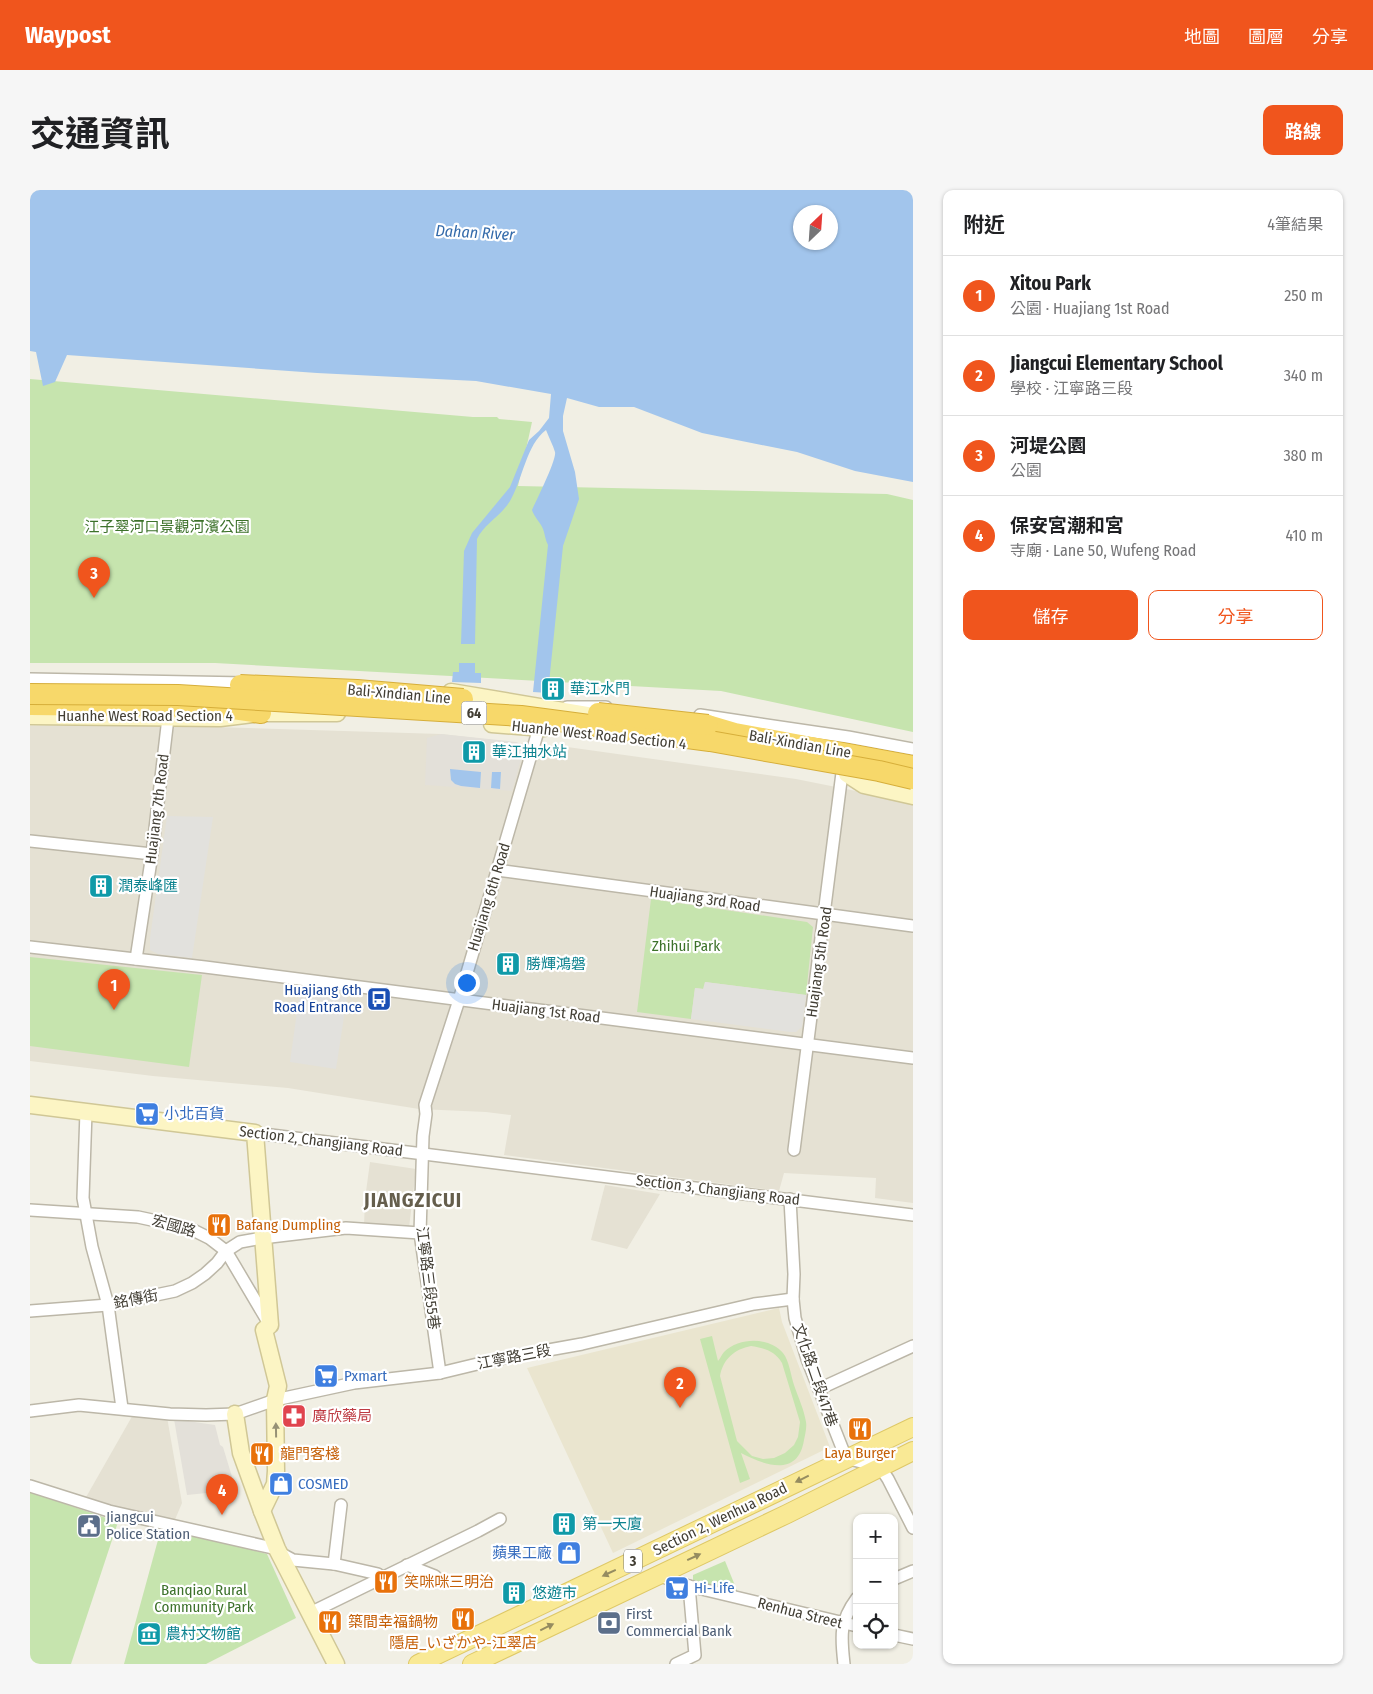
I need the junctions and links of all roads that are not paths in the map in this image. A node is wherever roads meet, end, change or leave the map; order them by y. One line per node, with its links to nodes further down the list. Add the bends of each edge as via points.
1 (30, 680): 2 (street, Huanhe West Road Section 4); 11 (highway, Bali-Xindian Line / 64, bridge, via 358,690)
2 (332, 685): 4 (main road, Huanhe West Road Section 4); 6 (main road, Huanhe West Road Section 4, via 460,692)
3 (30, 693): 4 (main road, Huanhe West Road Section 4); 17 (highway, Bali-Xindian Line / 64, bridge, via 178,695 521,716 710,741 879,771)
4 (268, 694): 8 (main road, Huanhe West Road Section 4)
5 (30, 705): 7 (highway)
6 (543, 707): 12 (street, Huajiang 6th Road); 13 (street, Huanhe West Road Section 4, via 587,706 710,716); 17 (main road, Huanhe West Road Section 4, via 724,736)
7 (175, 712): 9 (highway, via 219,707); 10 (main road, Huanhe West Road Section 4); 19 (street, Huajiang 7th Road)
8 (350, 713): 9 (main road, Huanhe West Road Section 4); 12 (main road, Huanhe West Road Section 4)
9 (261, 714)
10 (30, 716)
11 (708, 725): 14 (highway, via 738,724); 15 (highway, Bali-Xindian Line / 64)
12 (540, 727): 16 (main road, Huanhe West Road Section 4, via 653,739); 20 (street, Huajiang 6th Road)
13 (913, 749)
14 (913, 755)
15 (913, 766)
16 (845, 774): 17 (highway); 21 (street, Huajiang 5th Road)
17 (913, 784)
18 (30, 841): 19 (street)
19 (152, 854): 24 (street, Huajiang 7th Road)
20 (497, 870): 21 (street, Huajiang 3rd Road); 25 (street, Huajiang 6th Road)
21 (825, 915): 22 (street, Huajiang 3rd Road); 26 (street, Huajiang 5th Road)
22 (913, 926)
23 (30, 947): 24 (street, Huajiang 1st Road)
24 (136, 959): 25 (street, Huajiang 1st Road)
25 (459, 1000): 26 (street, Huajiang 1st Road); 30 (street, Huajiang 6th Road, via 425,1105)
26 (807, 1045): 27 (street, Huajiang 1st Road); 32 (street, Huajiang 5th Road)
27 (913, 1058)
28 (30, 1105): 29 (main road, Section 2, Changjiang Road)
29 (86, 1112): 31 (main road, Section 2, Changjiang Road); 37 (street, via 83,1198)
30 (426, 1114): 33 (street, 江寧路三段55巷)
31 (255, 1132): 33 (street, Section 2, Changjiang Road); 40 (main road)
32 (794, 1150)
33 (423, 1154): 34 (street, Section 2, Changjiang Road); 39 (street, 江寧路三段55巷)
34 (522, 1166): 35 (street, Section 3, Changjiang Road)
35 (790, 1199): 38 (street, Section 3, Changjiang Road); 42 (street, 文化路二段417巷)
36 (30, 1210): 37 (street, 宏國路)
37 (87, 1213): 41 (street, 宏國路, via 138,1217 189,1228); 43 (street, via 92,1247)
38 (913, 1215)
39 (420, 1233): 40 (street, via 346,1228); 47 (street, 江寧路三段55巷)
40 (262, 1238): 41 (street, via 240,1242); 45 (main road)
41 (226, 1251): 43 (street, 銘傳街, via 205,1274 175,1291); 45 (street, 宏國路)
42 (793, 1299): 47 (street, 江寧路三段, via 754,1304 582,1344); 48 (street, 文化路二段417巷, via 806,1359)
43 (108, 1305): 44 (street, 銘傳街); 50 (street)
44 (30, 1311)
45 (270, 1326): 49 (main road, via 264,1330 278,1386)
46 (909, 1348): 48 (street)
47 (440, 1372): 49 (street, 江寧路三段, via 354,1383)
48 (819, 1389): 55 (street, 文化路二段417巷)
49 (275, 1400): 52 (street, 江寧路三段); 59 (main road, one-way to 49, via 275,1484)
50 (122, 1408): 51 (street, 江寧路三段, via 79,1405); 52 (street, 江寧路三段, via 206,1416)
51 (30, 1412)
52 (235, 1414): 59 (main road, via 241,1453)
53 (913, 1427): 55 (main road, Section 2, Wenhua Road / 3)
54 (913, 1451): 56 (main road, Section 2, Wenhua Road / 3)
55 (846, 1458): 56 (street); 78 (main road, Section 2, Wenhua Road / 3, one-way to 78)
56 (880, 1467): 61 (street); 66 (main road, Section 2, Wenhua Road / 3, one-way to 56)
57 (30, 1486): 62 (street, via 109,1512)
58 (341, 1505): 63 (street)
59 (262, 1511): 62 (main road)
60 (500, 1519): 64 (street)
61 (913, 1528)
62 (278, 1551): 63 (street, via 293,1560); 72 (main road)
63 (334, 1564): 69 (street, via 378,1574)
64 (407, 1565): 67 (street); 69 (street)
65 (913, 1571): 68 (street)
66 (657, 1575): 70 (street, Renhua Street); 79 (main road, Section 2, Wenhua Road / 3, one-way to 66)
67 (435, 1576)
68 (898, 1577)
69 (381, 1578): 72 (street)
70 (689, 1586): 73 (street, Renhua Street); 80 (street, via 695,1655)
71 (854, 1604): 73 (street)
72 (310, 1613): 77 (main road)
73 (844, 1623): 74 (street, Renhua Street); 81 (street, via 841,1636)
74 (853, 1625)
75 (898, 1636): 76 (street)
76 (913, 1639)
77 (336, 1664)
78 (418, 1664)
79 (472, 1664)
80 (676, 1664)
81 (844, 1664)

